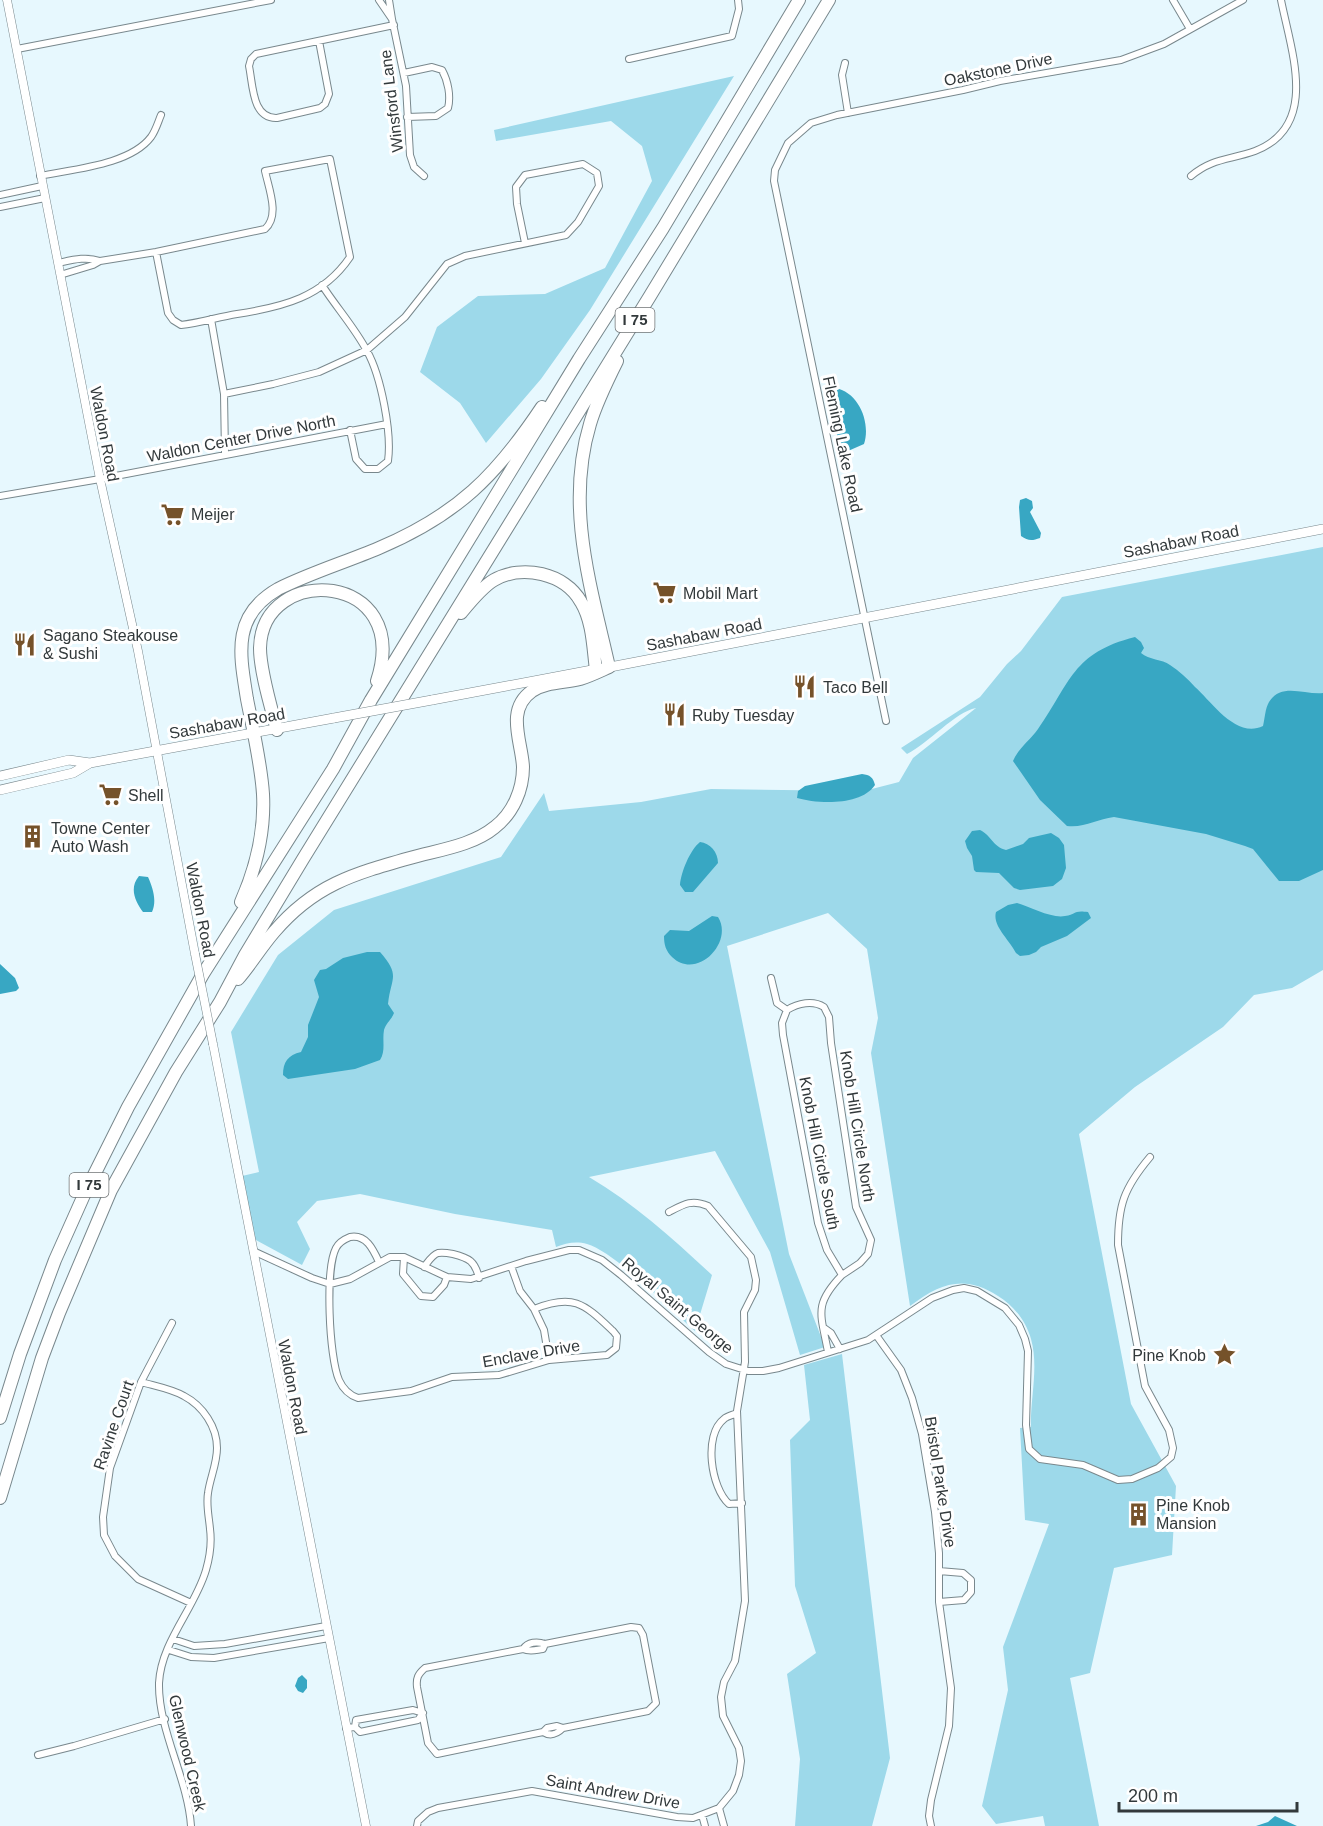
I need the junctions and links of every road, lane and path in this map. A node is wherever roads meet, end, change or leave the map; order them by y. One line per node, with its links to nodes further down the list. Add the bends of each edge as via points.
1 (7, 0): 14 (street, Waldon Road)
2 (271, 0): 14 (street)
3 (379, 0): 11 (street, Winsford Lane)
4 (389, 0): 11 (street, Winsford Lane)
5 (738, 0): 15 (street, via 732,36)
6 (799, 0): 38 (highway, I 75, via 663,228)
7 (829, 0): 35 (highway, I 75)
8 (1173, 0): 12 (street)
9 (1243, 0): 12 (street, Oakstone Drive)
10 (1281, 0): 24 (street, via 1296,82 1292,118 1286,129 1267,145 1212,162)
11 (393, 22): 13 (street); 17 (street, Winsford Lane)
12 (1190, 29): 18 (street, Oakstone Drive, via 1164,44 1121,60 1045,71)
13 (319, 41): 13 (street, via 256,54 250,59 258,109 264,115 277,118 325,104 329,94)
14 (17, 49): 22 (street, Waldon Road)
15 (629, 59)
16 (845, 63): 18 (street, via 842,75)
17 (404, 73): 20 (street, Winsford Lane); 20 (street, via 432,67 442,70 450,100 448,108 435,116)
18 (848, 113): 21 (street, Oakstone Drive, via 811,123 788,143)
19 (161, 115): 22 (street, via 151,137 134,153 111,162)
20 (407, 117): 23 (street, Winsford Lane, via 410,155 414,167)
21 (775, 173): 46 (street, Fleming Lake Road)
22 (40, 176): 25 (street, Waldon Road)
23 (424, 176)
24 (1191, 176)
25 (42, 186): 26 (street); 27 (street, Waldon Road)
26 (0, 195)
27 (45, 198): 28 (street); 32 (street, Waldon Road)
28 (0, 207)
29 (525, 243): 29 (street, via 566,235 598,186 597,173 583,164 525,175 516,187); 37 (street, via 465,256 447,264 405,317)
30 (156, 252): 31 (street); 34 (street, via 265,229 273,214 266,171 330,159 350,257 339,274); 36 (street, via 168,313 173,320 181,325)
31 (100, 261): 32 (street, via 92,258); 33 (street)
32 (58, 264): 33 (street, Waldon Road)
33 (60, 275): 43 (street, Waldon Road)
34 (322, 285): 36 (street, via 280,307); 37 (street)
35 (650, 296): 47 (highway, I 75); 48 (highway, via 589,425 581,468 582,544)
36 (211, 319): 39 (street)
37 (367, 350): 39 (street, via 319,372); 40 (street, via 376,371)
38 (579, 359): 49 (highway, I 75); 52 (highway, via 508,456 457,505 399,539 278,589 257,607 243,632 240,654)
39 (224, 394): 42 (street)
40 (387, 424): 41 (street, Waldon Center Drive North); 41 (street, via 388,461 378,469 365,469 356,459)
41 (350, 430): 42 (street, Waldon Center Drive North)
42 (225, 454): 43 (street, Waldon Center Drive North)
43 (100, 479): 44 (street, Waldon Center Drive North); 53 (street, Waldon Road)
44 (0, 496)
45 (1323, 529): 46 (main road, Sashabaw Road)
46 (866, 618): 48 (main road, Sashabaw Road); 50 (street, Fleming Lake Road)
47 (439, 639): 48 (highway, via 493,581 511,573 542,574 558,581 581,600); 61 (highway, I 75)
48 (603, 668): 51 (main road, Sashabaw Road, bridge); 61 (highway, via 581,679 542,687 522,701 516,721 521,786 513,807 495,827 468,842 373,868 327,886 287,917)
49 (371, 700): 51 (highway, via 384,656 375,620 362,603 344,593 315,590 298,594 275,611 261,638 261,659); 59 (highway, I 75, via 333,769)
50 (886, 721)
51 (277, 730): 52 (main road, Sashabaw Road)
52 (254, 734): 53 (main road, Sashabaw Road); 59 (highway, via 263,795 256,863)
53 (156, 750): 54 (main road, Sashabaw Road); 65 (street, Waldon Road, bridge)
54 (90, 763): 55 (main road, Sashabaw Road, via 69,760); 57 (main road, Sashabaw Road, via 73,773)
55 (40, 767): 56 (main road, Sashabaw Road); 57 (main road)
56 (0, 776)
57 (44, 780): 58 (main road, Sashabaw Road)
58 (0, 790)
59 (208, 967): 84 (highway, I 75, via 128,1107 84,1195 38,1305)
60 (771, 978): 62 (street, via 777,1003)
61 (220, 1002): 85 (highway, I 75, via 176,1072 93,1230 42,1358)
62 (787, 1010): 70 (street, Knob Hill Circle South, via 783,1035 816,1214 826,1250); 70 (street, Knob Hill Circle North, via 819,1004 829,1017 856,1207 871,1240 868,1254)
63 (1150, 1157): 77 (street, Royal Saint George, via 1122,1202 1118,1245 1145,1386 1172,1442 1171,1457 1164,1464 1132,1479 1118,1480 1083,1466 1034,1455 1029,1449 1026,1425 1025,1339 1005,1308 978,1291 964,1288 942,1294)
64 (669, 1212): 81 (street, via 690,1201 708,1206 752,1257 755,1290 744,1312)
65 (253, 1251): 73 (street); 90 (street, Waldon Road)
66 (404, 1257): 67 (street); 69 (street, Royal Saint George); 71 (street, via 403,1274 421,1296 433,1297)
67 (379, 1262): 73 (street, via 350,1279); 73 (street, via 366,1240 357,1236 347,1238 334,1252)
68 (511, 1266): 72 (street, Royal Saint George); 74 (street, via 520,1291); 81 (street, Royal Saint George, via 569,1250 592,1255 621,1275 709,1352)
69 (424, 1267): 71 (street, Royal Saint George); 72 (street, via 431,1258 445,1252 472,1261)
70 (842, 1275): 76 (street, via 822,1300)
71 (447, 1277): 72 (street, Royal Saint George)
72 (479, 1278)
73 (330, 1284): 80 (street, Enclave Drive, via 329,1328 338,1379 350,1395 358,1398 411,1391 452,1377 500,1375)
74 (534, 1309): 80 (street, via 544,1330); 80 (street, Enclave Drive, via 571,1300 594,1313 617,1336 616,1348 607,1355)
75 (172, 1323): 82 (street, Ravine Court)
76 (824, 1328): 78 (street); 79 (street)
77 (876, 1335): 78 (street, Royal Saint George); 87 (street, Bristol Parke Drive, via 901,1370 917,1414 935,1512)
78 (840, 1349): 79 (street, Royal Saint George)
79 (828, 1352): 81 (street, Royal Saint George, via 763,1371)
80 (549, 1360)
81 (743, 1370): 83 (street)
82 (141, 1382): 89 (street, Glenwood Creek, via 185,1396 210,1421 216,1436 216,1462 207,1494 212,1550 206,1573); 89 (street, Ravine Court, via 111,1468 104,1535 115,1556 138,1579)
83 (737, 1413): 86 (street); 86 (street, via 719,1425 712,1463 723,1498 729,1504)
84 (0, 1418)
85 (0, 1498)
86 (742, 1503): 101 (street, via 745,1601 735,1661 724,1682 721,1706 741,1761 734,1791)
87 (939, 1571): 88 (street, Bristol Parke Drive); 88 (street, Bristol Parke Drive, via 963,1573 970,1580 971,1592 964,1600)
88 (939, 1602): 108 (street, Bristol Parke Drive, via 949,1664 951,1711 931,1800)
89 (190, 1603): 92 (street, Glenwood Creek)
90 (326, 1626): 91 (street, Waldon Road); 93 (street)
91 (328, 1638): 95 (street); 99 (street, Waldon Road)
92 (173, 1639): 93 (street, via 194,1646); 94 (street, Glenwood Creek)
93 (255, 1639): 95 (street)
94 (169, 1650): 95 (street, via 191,1657 214,1658); 97 (street, Glenwood Creek, via 159,1682)
95 (257, 1650)
96 (423, 1713): 96 (street, via 428,1743 437,1754 543,1732 557,1734 563,1728 648,1711 656,1703 643,1635 639,1628 631,1627 545,1644 526,1644 523,1649 425,1668 416,1679); 98 (street, via 418,1720 360,1732); 98 (street, via 413,1710 356,1720)
97 (165, 1719): 100 (street); 103 (street, Glenwood Creek)
98 (355, 1727): 99 (street)
99 (346, 1728): 104 (street, Waldon Road)
100 (38, 1755)
101 (719, 1808): 102 (street, Saint Andrew Drive); 107 (street)
102 (702, 1815): 105 (street, Saint Andrew Drive, via 677,1817 532,1791 438,1808 428,1812); 106 (street)
103 (191, 1826)
104 (366, 1826)
105 (417, 1826)
106 (705, 1826)
107 (724, 1826)
108 (931, 1826)

